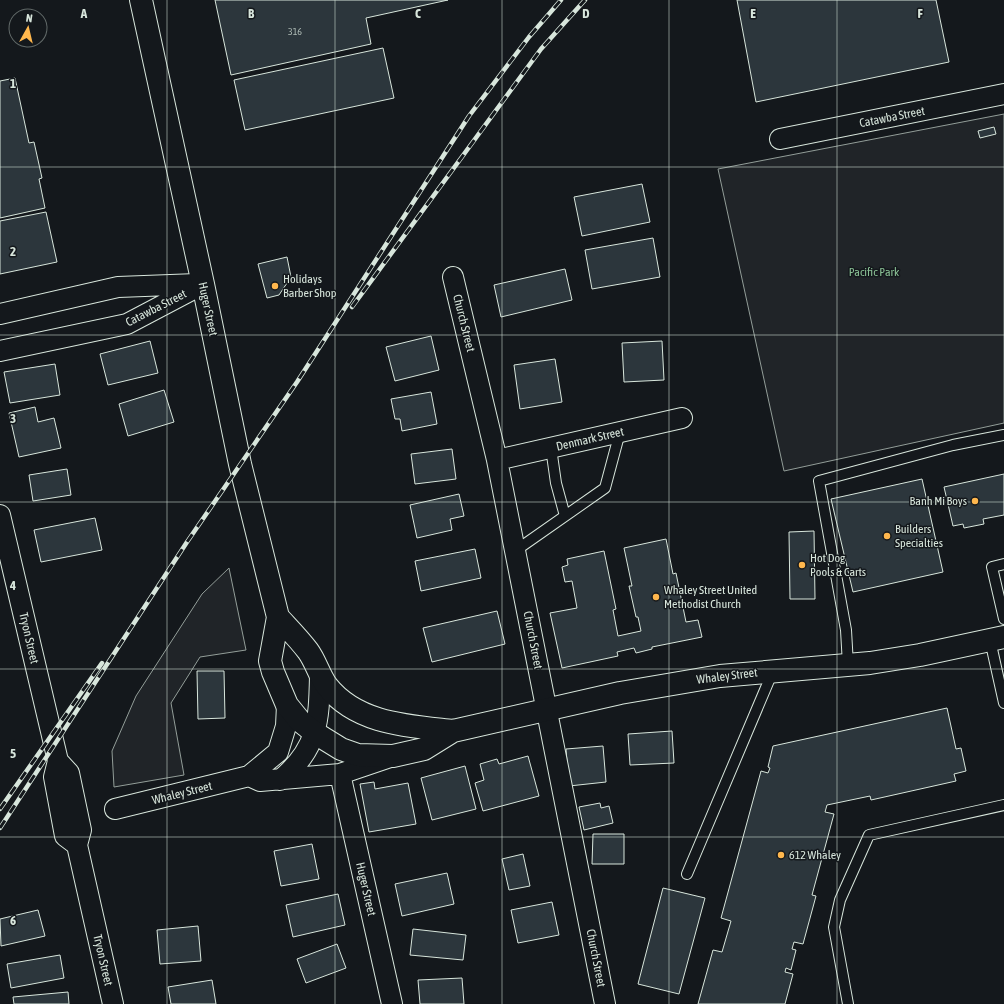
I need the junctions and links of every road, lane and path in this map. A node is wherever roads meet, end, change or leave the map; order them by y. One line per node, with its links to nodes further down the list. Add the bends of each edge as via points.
1 (141, 0): 5 (main road, Huger Street)
2 (1004, 94): 3 (street, Catawba Street)
3 (780, 139)
4 (453, 277): 12 (street, Church Street)
5 (203, 284): 6 (street, Catawba Street, via 118,287); 7 (street, Catawba Street, via 127,324); 17 (main road, Huger Street, via 240,464)
6 (0, 314)
7 (0, 352)
8 (682, 418): 9 (street, Denmark Street)
9 (620, 432): 11 (street, Denmark Street); 14 (lane, via 605,488)
10 (1004, 435): 20 (lane, via 953,445 819,481 846,630)
11 (551, 448): 12 (street, Denmark Street); 14 (lane, via 556,483)
12 (497, 460): 15 (street, Church Street)
13 (0, 515): 35 (street, Tryon Street, via 58,762 54,777 66,836 77,845)
14 (565, 516): 15 (lane)
15 (515, 551): 25 (street, Church Street)
16 (1004, 564): 18 (lane, via 992,566)
17 (278, 617): 22 (main road, Whaley Street, via 308,652); 24 (main road, Whaley Street, via 270,661)
18 (1004, 619)
19 (997, 639): 20 (main road, Whaley Street, via 920,655); 23 (lane)
20 (848, 665): 21 (main road, Whaley Street)
21 (773, 671): 25 (main road, Whaley Street, via 670,684); 34 (lane)
22 (320, 676): 26 (main road, Whaley Street, via 343,701 362,713 382,721 406,726); 27 (street, Whaley Street, via 319,713)
23 (1004, 703)
24 (287, 705): 27 (main road, Whaley Street); 30 (street, Whaley Street, via 286,726 278,752)
25 (547, 709): 26 (main road, Whaley Street); 37 (street, Church Street)
26 (453, 731): 28 (main road, Whaley Street, via 424,749)
27 (315, 734): 28 (main road, Whaley Street, via 341,749 358,755); 31 (street, Whaley Street, via 292,770)
28 (393, 756): 29 (street, Whaley Street)
29 (340, 774): 31 (street, Whaley Street); 36 (street, Huger Street)
30 (248, 776): 31 (street, Whaley Street, via 260,781); 33 (street, Whaley Street)
31 (280, 780)
32 (1004, 805): 38 (lane, via 869,835 840,900 834,927)
33 (115, 809)
34 (687, 874)
35 (113, 1004)
36 (392, 1004)
37 (605, 1004)
38 (848, 1004)

